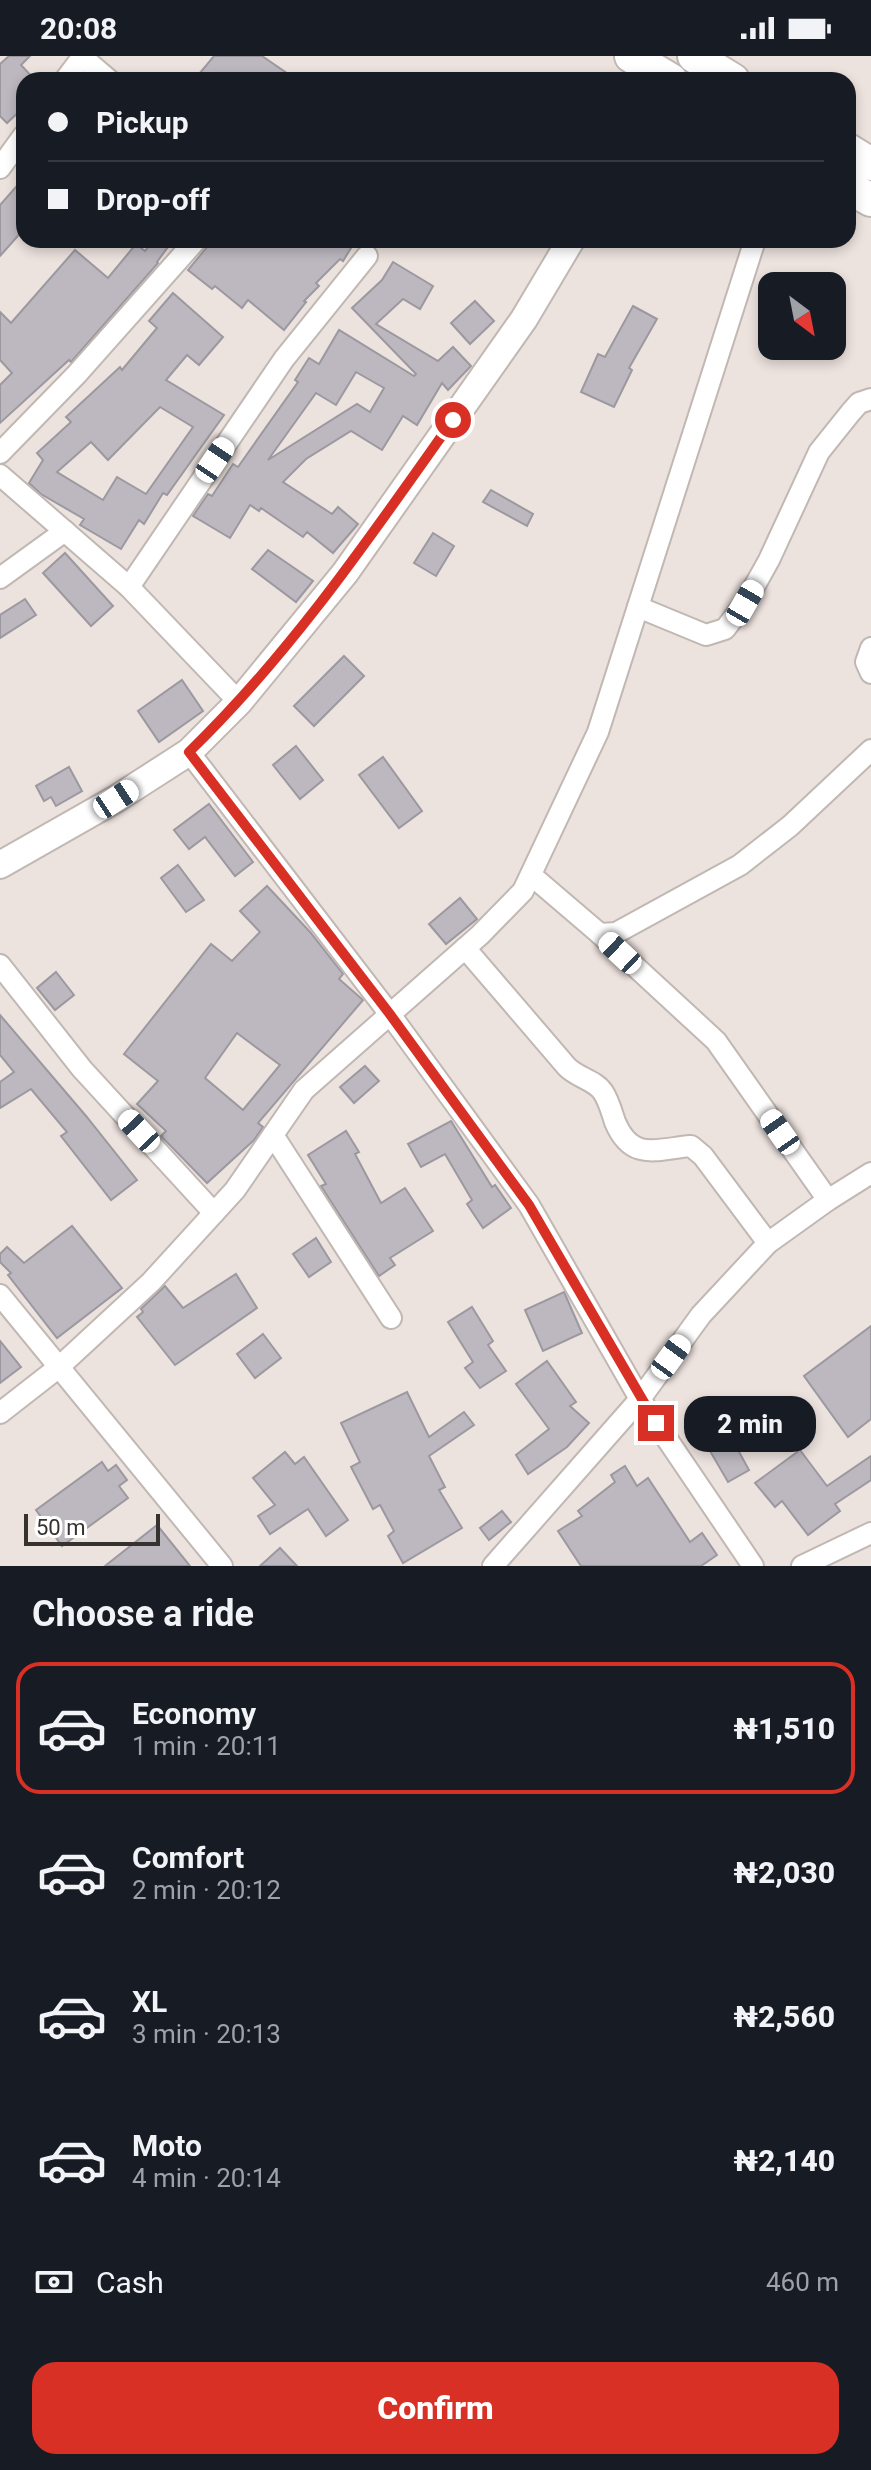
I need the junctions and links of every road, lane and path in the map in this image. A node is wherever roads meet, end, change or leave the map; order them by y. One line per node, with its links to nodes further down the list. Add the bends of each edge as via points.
1 (631, 56): 5 (main road)
2 (694, 56): 6 (main road)
3 (82, 57): 4 (street)
4 (100, 72)
5 (667, 72)
6 (720, 72)
7 (16, 146): 8 (street)
8 (0, 168)
9 (189, 248): 14 (street)
10 (566, 248): 22 (street, via 524,319 345,573)
11 (752, 248): 19 (street)
12 (367, 256): 18 (street, via 284,359)
13 (871, 399): 19 (street, via 859,403 819,452 763,572 725,629 706,635)
14 (0, 453)
15 (0, 475): 16 (street)
16 (65, 531): 17 (street); 18 (street)
17 (0, 578)
18 (129, 587): 22 (street)
19 (638, 607): 26 (street, via 598,732)
20 (871, 648): 21 (street, via 866,662)
21 (871, 673)
22 (239, 702): 24 (street)
23 (871, 750): 27 (street, via 740,865 616,933)
24 (189, 752): 25 (street); 30 (street)
25 (0, 865)
26 (531, 875): 27 (street); 28 (street, via 523,891)
27 (600, 934): 33 (street, via 716,1041)
28 (465, 948): 30 (street); 35 (street, via 567,1067 603,1092 622,1138 646,1151 691,1146)
29 (0, 965): 34 (street, via 82,1069)
30 (389, 1013): 31 (street, via 304,1090); 39 (street, via 529,1205)
31 (273, 1135): 34 (street); 37 (street)
32 (871, 1173): 33 (street)
33 (828, 1200): 35 (street)
34 (214, 1213): 38 (street, via 151,1282)
35 (768, 1243): 39 (street, via 701,1315)
36 (0, 1295): 38 (street)
37 (391, 1318)
38 (59, 1367): 40 (street); 42 (street)
39 (640, 1399): 43 (street); 44 (street)
40 (0, 1413)
41 (871, 1533): 45 (street)
42 (222, 1566)
43 (493, 1566)
44 (753, 1566)
45 (802, 1566)

